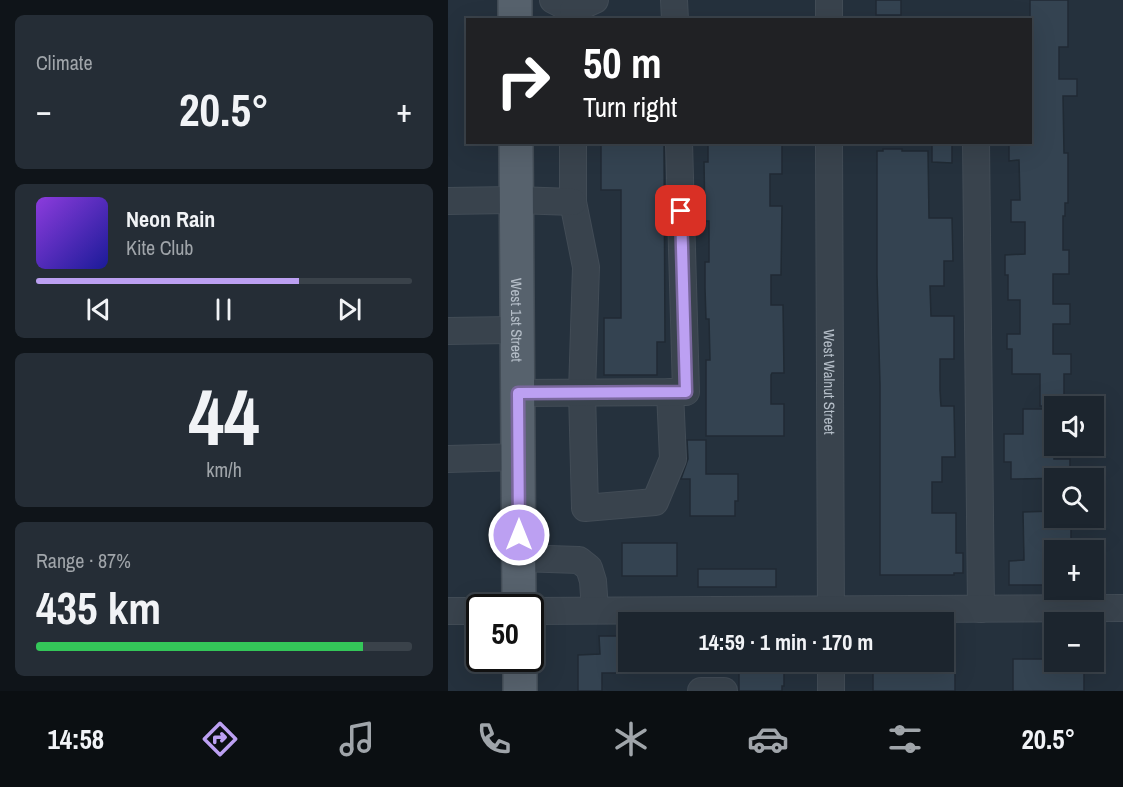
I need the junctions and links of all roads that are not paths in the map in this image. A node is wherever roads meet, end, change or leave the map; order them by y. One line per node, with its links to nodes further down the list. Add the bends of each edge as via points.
1 (515, 0): 4 (main road)
2 (674, 0): 5 (street)
3 (829, 0): 6 (street)
4 (515, 18)
5 (675, 18)
6 (829, 18)
7 (516, 144): 12 (main road, West 1st Street)
8 (573, 144): 14 (street)
9 (679, 144): 18 (street)
10 (829, 144): 31 (street, West Walnut Street)
11 (976, 144): 25 (street)
12 (516, 200): 13 (street); 14 (street); 15 (main road, West 1st Street)
13 (448, 201)
14 (573, 202): 17 (street, via 586,267)
15 (517, 330): 16 (street); 19 (main road, West 1st Street)
16 (448, 331)
17 (582, 392): 18 (street); 18 (street, via 585,508 655,502 673,459); 19 (street)
18 (678, 392)
19 (518, 393): 20 (main road, West 1st Street)
20 (518, 458): 21 (street); 22 (main road, West 1st Street)
21 (448, 459)
22 (519, 558): 23 (main road, West 1st Street); 26 (street, via 578,560 589,568)
23 (519, 594)
24 (1123, 608): 25 (street)
25 (981, 609): 32 (street)
26 (595, 610): 29 (street); 30 (street)
27 (448, 611): 28 (street)
28 (466, 611)
29 (544, 611)
30 (674, 612)
31 (831, 612)
32 (917, 612)
33 (520, 672): 35 (main road)
34 (831, 672): 38 (street)
35 (520, 691)
36 (701, 691): 37 (street)
37 (724, 691)
38 (831, 691)

